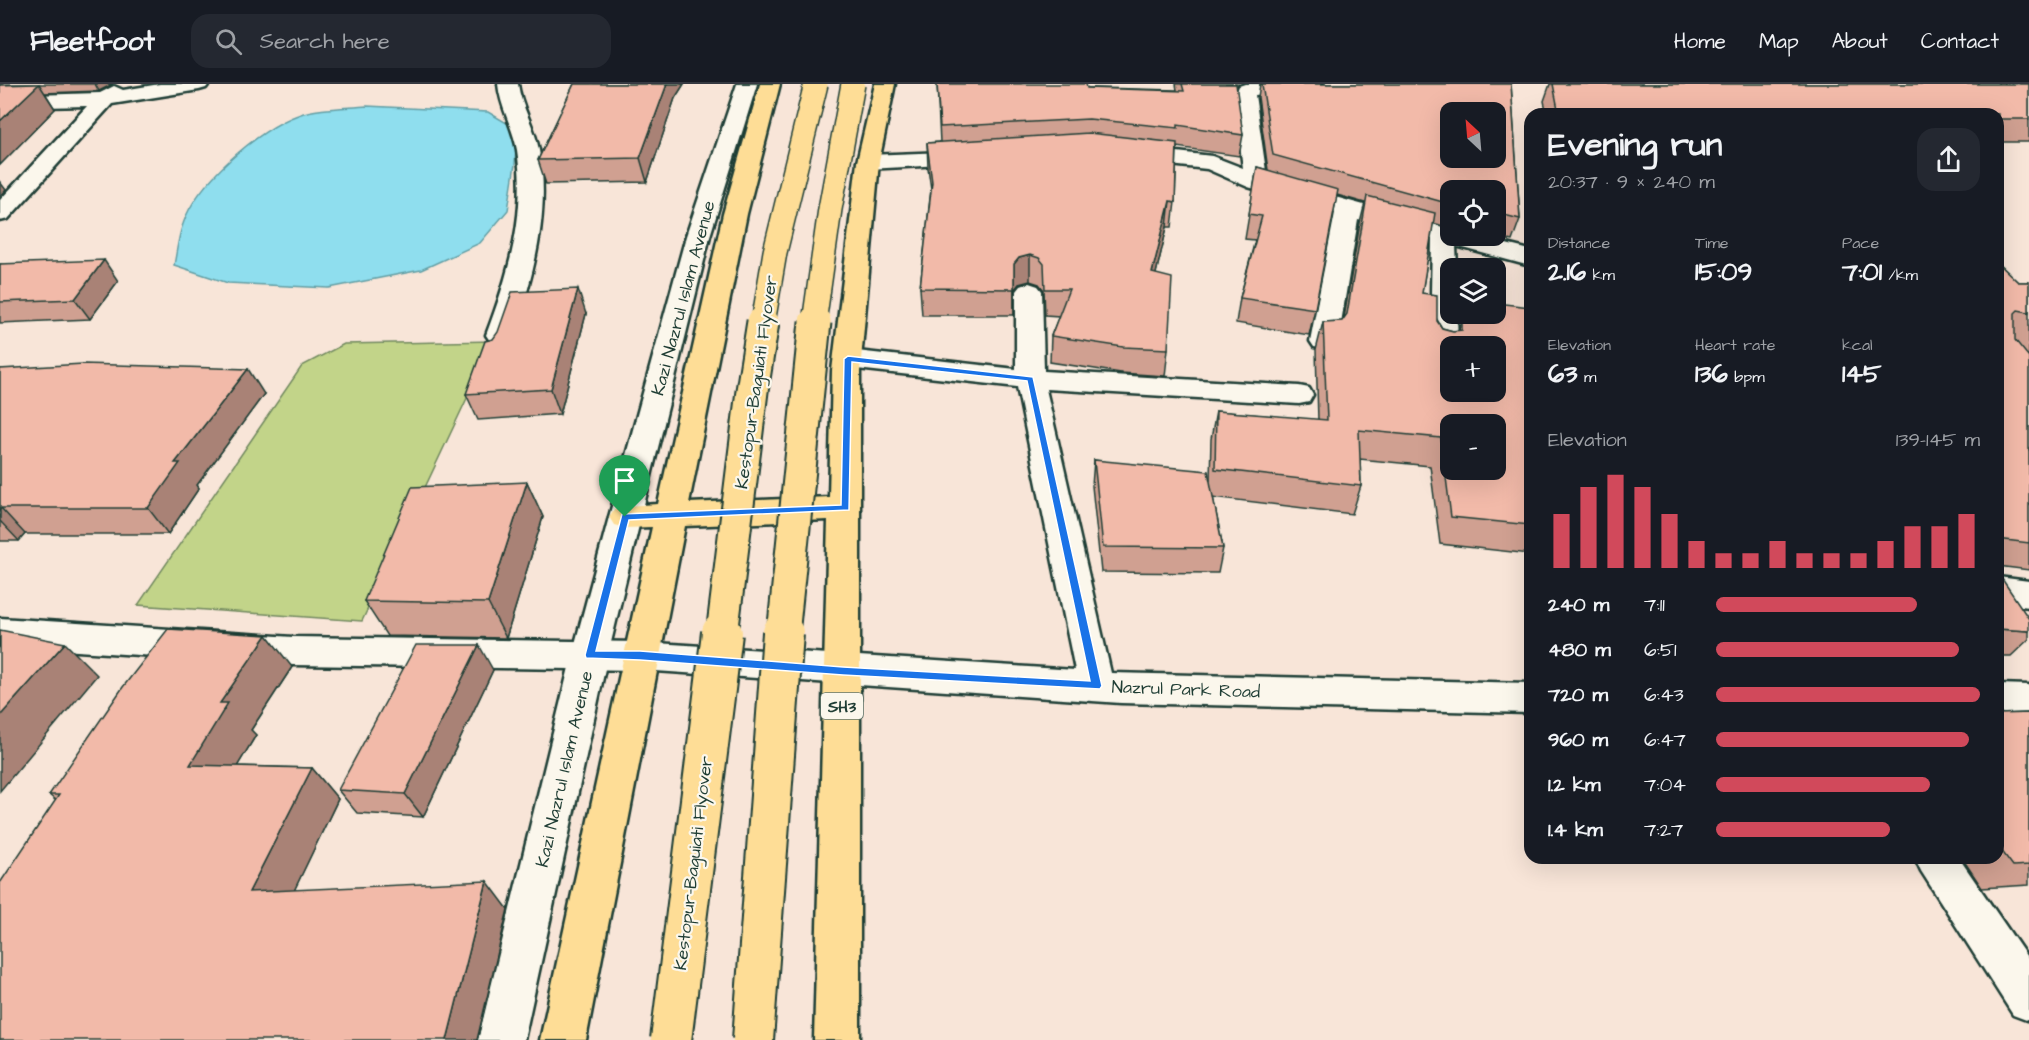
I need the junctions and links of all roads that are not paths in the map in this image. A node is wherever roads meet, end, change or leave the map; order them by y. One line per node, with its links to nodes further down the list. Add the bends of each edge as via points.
1 (9, 84): 11 (street)
2 (124, 84): 12 (street)
3 (199, 84): 12 (street)
4 (508, 84): 27 (street, via 529,154 529,232 515,293)
5 (747, 84): 33 (street, Kazi Nazrul Islam Avenue, via 698,236)
6 (770, 84): 32 (main road, Kazi Nazrul Islam Avenue, via 735,214)
7 (816, 84): 46 (main road, Kestopur-Baguiati Flyover, bridge, via 776,252 752,391)
8 (854, 84): 47 (main road, bridge, via 827,223 803,406)
9 (885, 84): 16 (main road, SH3)
10 (1314, 84): 17 (street, via 1246,90)
11 (0, 90)
12 (105, 99): 13 (street); 19 (street)
13 (0, 102)
14 (1110, 151): 17 (street, via 1212,163)
15 (989, 156): 16 (street)
16 (868, 162): 28 (main road, SH3)
17 (1256, 182): 18 (street)
18 (1348, 210): 20 (street); 26 (street)
19 (0, 214)
20 (1440, 236)
21 (1444, 246): 25 (street)
22 (1481, 246): 23 (street)
23 (1524, 257)
24 (1029, 291): 29 (street)
25 (1444, 336)
26 (1324, 341)
27 (493, 356)
28 (848, 359): 29 (street); 31 (main road, SH3)
29 (1030, 379): 30 (street); 40 (street)
30 (1299, 396)
31 (845, 508): 32 (main road); 39 (main road, SH3)
32 (670, 515): 33 (main road); 38 (main road, Kazi Nazrul Islam Avenue)
33 (625, 517): 37 (street, Kazi Nazrul Islam Avenue)
34 (2004, 591): 35 (street)
35 (2029, 594)
36 (0, 632): 37 (street, Nazrul Park Road, via 157,659 293,651)
37 (590, 655): 38 (street, Nazrul Park Road); 44 (street, Kazi Nazrul Islam Avenue)
38 (640, 656): 39 (street, Nazrul Park Road); 45 (main road, Kazi Nazrul Islam Avenue)
39 (843, 671): 40 (street, Nazrul Park Road); 48 (main road, SH3)
40 (1096, 686): 41 (street, Nazrul Park Road)
41 (1524, 698)
42 (1939, 864): 43 (street)
43 (2029, 999)
44 (501, 1040)
45 (563, 1040)
46 (671, 1040)
47 (753, 1040)
48 (837, 1040)

